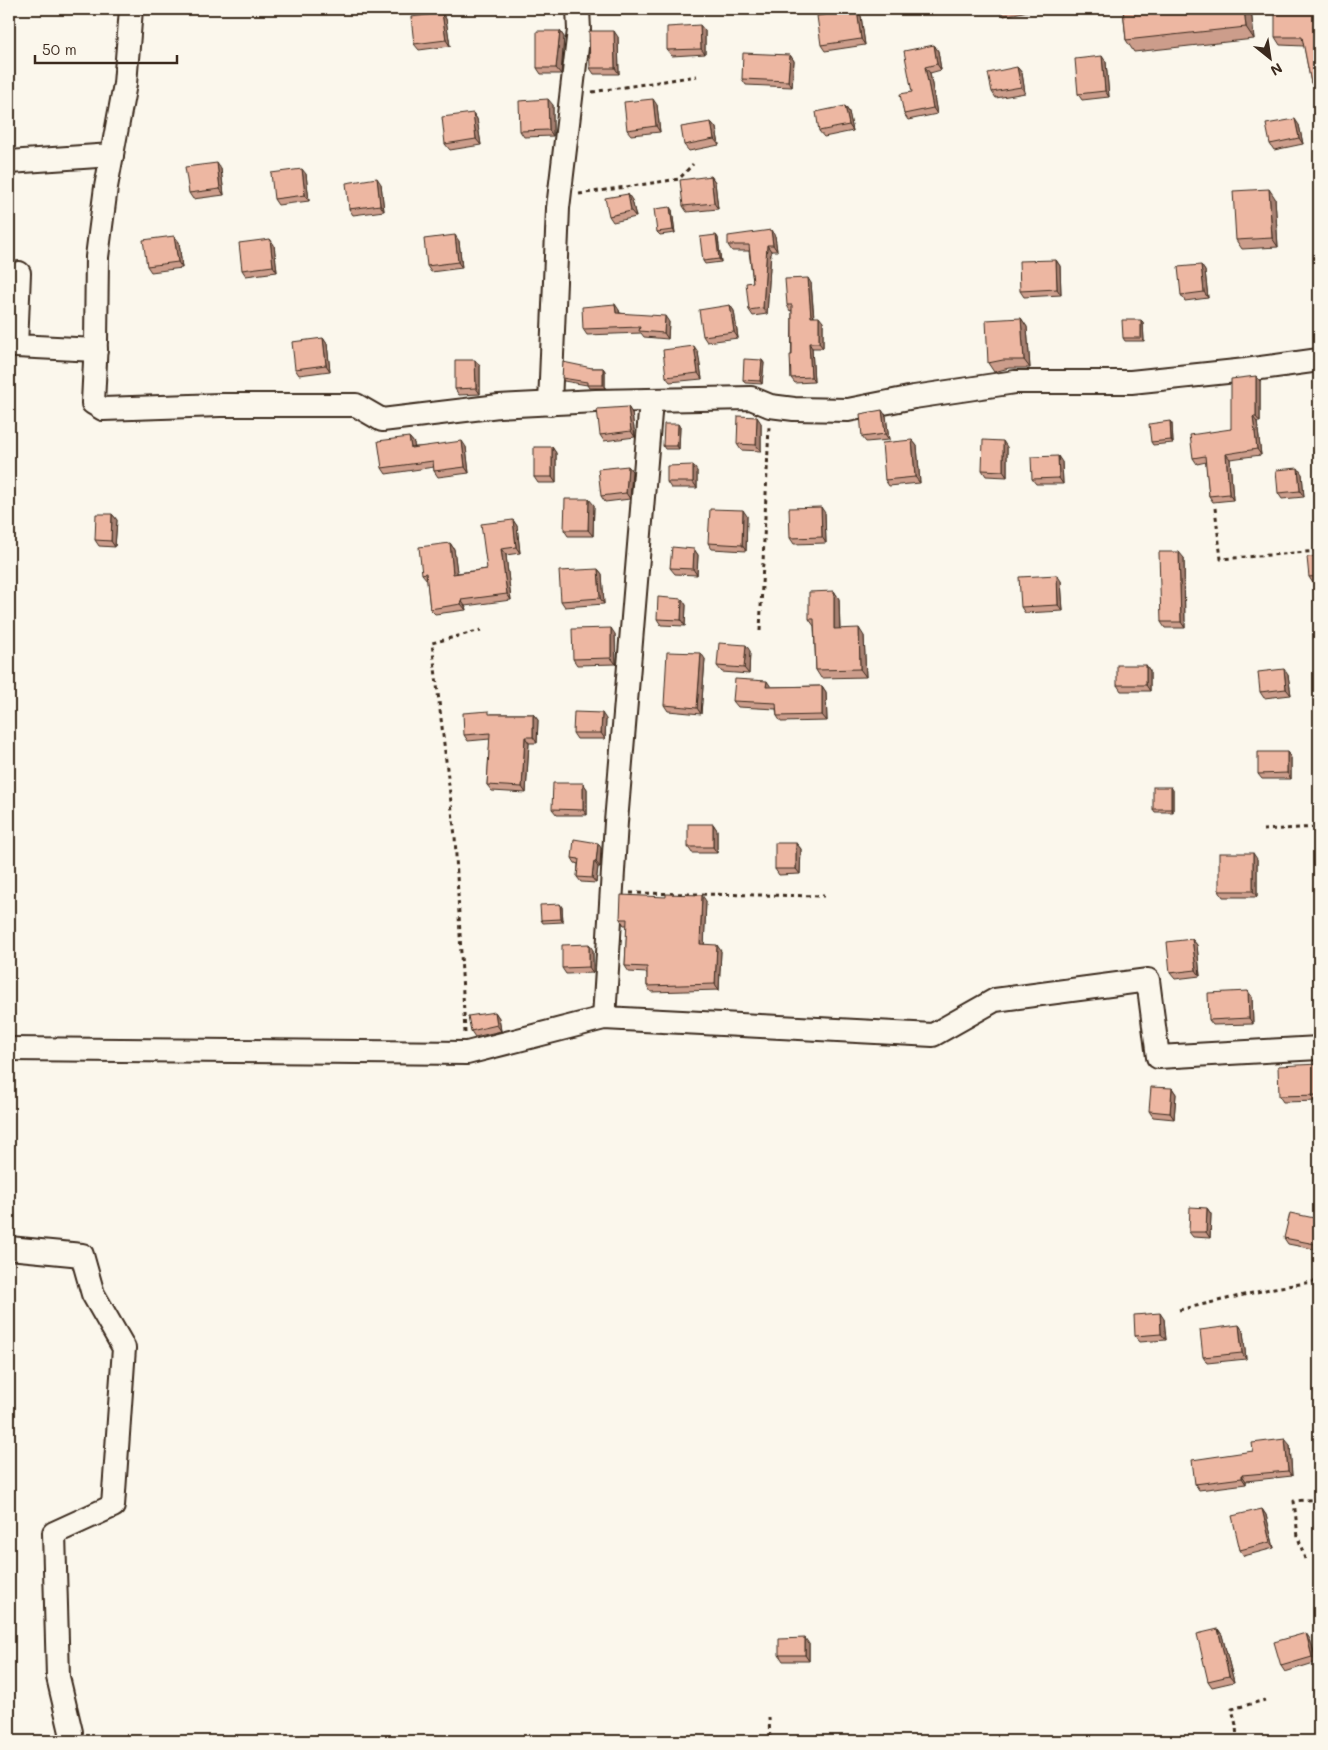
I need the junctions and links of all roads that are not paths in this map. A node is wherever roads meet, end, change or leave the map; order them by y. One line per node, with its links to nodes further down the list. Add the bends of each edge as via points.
1 (131, 9): 3 (street, via 125,84)
2 (578, 9): 9 (street, via 579,30 559,198)
3 (112, 155): 4 (street); 6 (street, via 97,257)
4 (9, 162)
5 (19, 274): 6 (street, via 16,346)
6 (96, 350): 9 (street, via 93,403 103,409 356,405 382,420 499,406)
7 (1319, 360): 8 (street, via 1131,382 1015,382 848,410 794,409 770,406 751,398)
8 (652, 401): 9 (street); 10 (street, via 626,694)
9 (550, 404)
10 (604, 1018): 11 (street, via 933,1036 995,1000 1148,980 1158,1057); 12 (street, via 466,1053)
11 (1319, 1048)
12 (9, 1049)
13 (9, 1248): 14 (street, via 82,1255 93,1294 124,1348 113,1506 54,1532 58,1677 71,1732)
14 (70, 1741)

